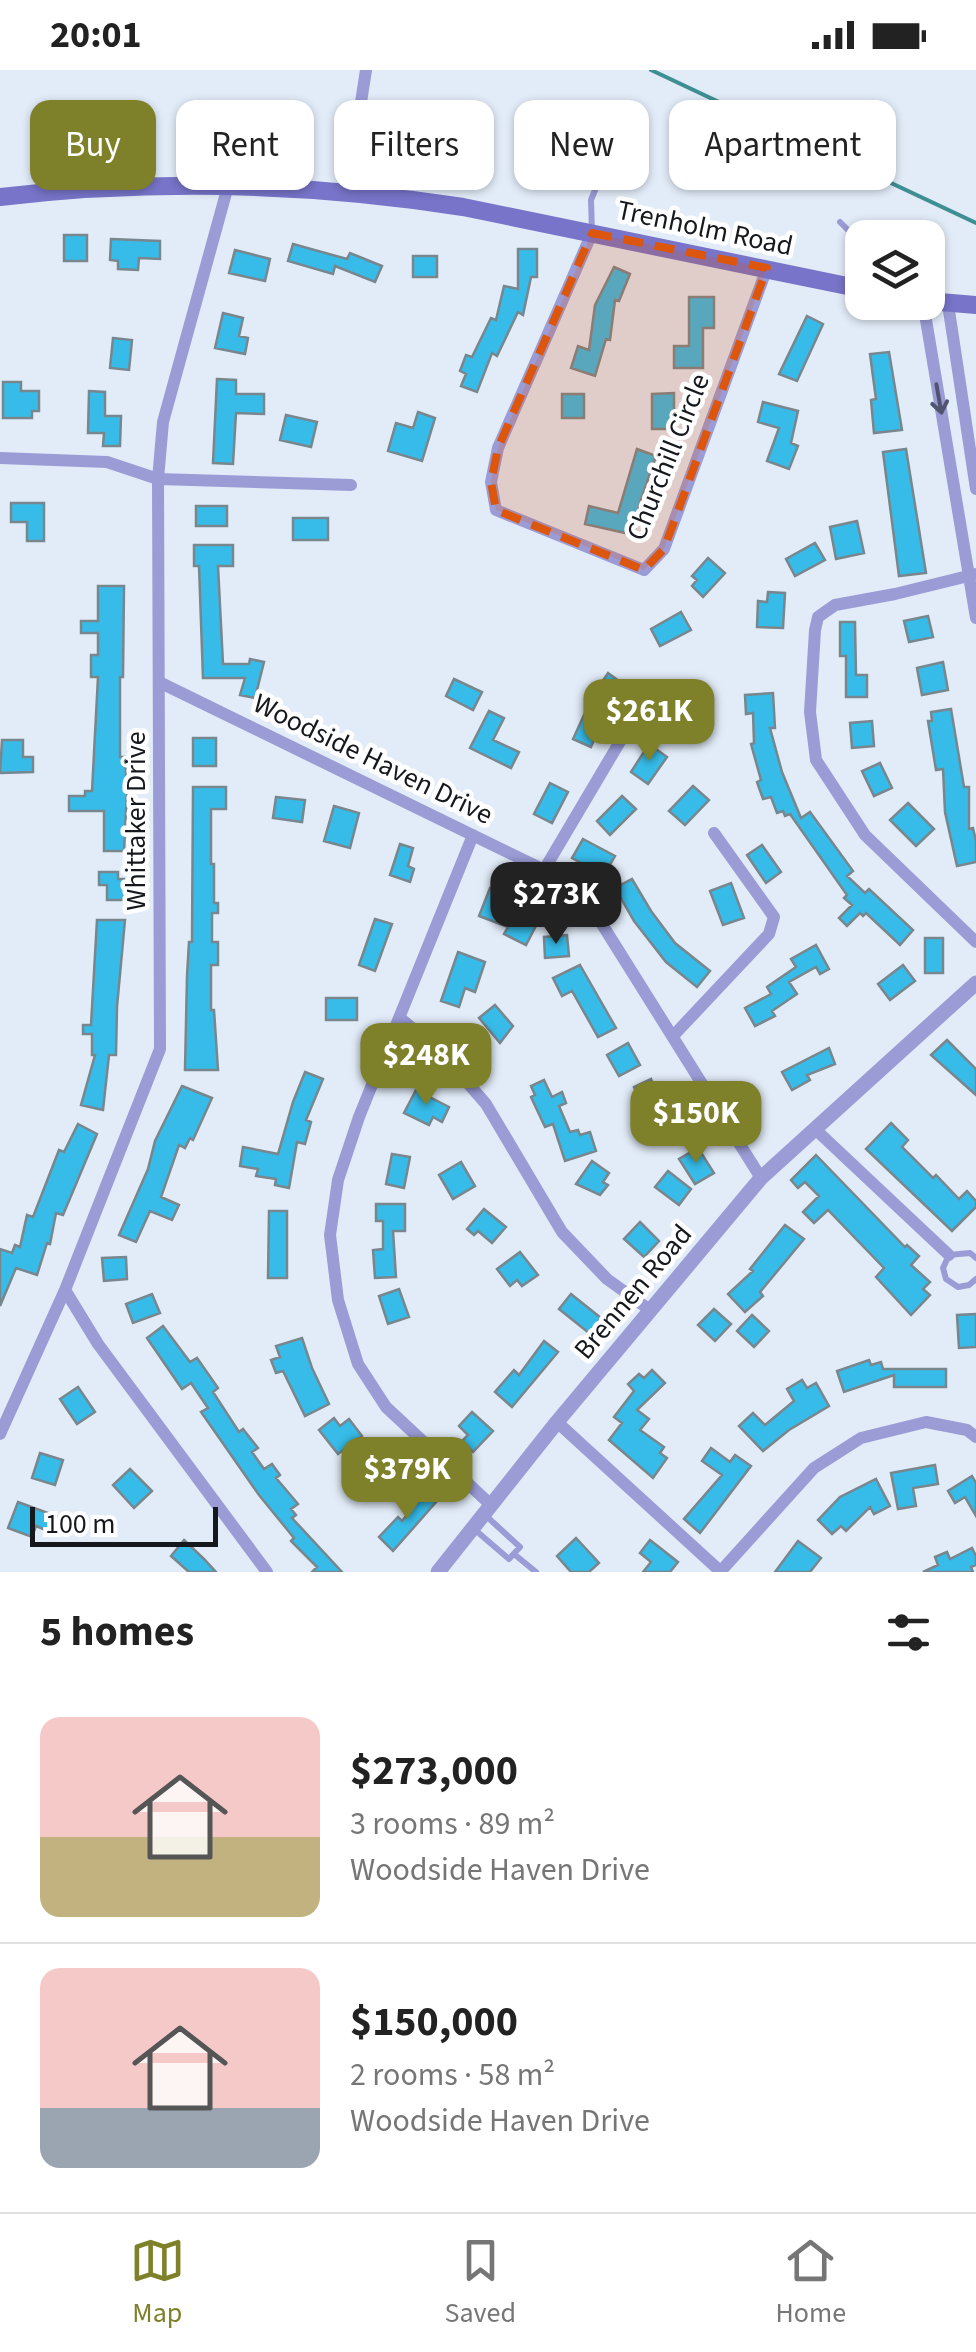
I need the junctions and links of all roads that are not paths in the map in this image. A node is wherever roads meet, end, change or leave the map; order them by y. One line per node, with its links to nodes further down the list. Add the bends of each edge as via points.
1 (366, 70): 6 (street)
2 (176, 186): 7 (main road, Trenholm Road)
3 (227, 190): 18 (street, Whittaker Drive, via 163,422)
4 (307, 190): 6 (main road, Trenholm Road)
5 (595, 190): 10 (lane)
6 (346, 192): 10 (main road, Trenholm Road)
7 (0, 197)
8 (840, 222): 9 (lane)
9 (845, 227)
10 (592, 233): 11 (main road, Trenholm Road); 11 (street, Churchill Circle, via 498,448 491,482 496,510 644,570 664,549)
11 (767, 268): 12 (main road, Trenholm Road)
12 (845, 284)
13 (945, 304): 14 (main road)
14 (948, 304): 15 (main road); 20 (street)
15 (976, 305)
16 (928, 320): 21 (street, one-way to 21)
17 (0, 458): 18 (street, via 108,462)
18 (158, 479): 19 (street); 23 (street, Whittaker Drive)
19 (351, 485)
20 (976, 489)
21 (972, 574): 22 (street); 28 (street, via 835,604 818,617 810,712 816,760 865,835)
22 (976, 618)
23 (161, 683): 26 (street, Woodside Haven Drive); 37 (street, Whittaker Drive, via 160,1049)
24 (644, 702): 27 (street)
25 (714, 833): 31 (street, via 774,917 768,934)
26 (473, 835): 27 (street, Woodside Haven Drive); 30 (street)
27 (544, 870): 31 (street, Woodside Haven Drive, via 585,897)
28 (976, 942)
29 (973, 990): 32 (street, Brennen Road)
30 (400, 1018): 38 (street, via 486,1104 562,1232 607,1279); 42 (street, via 338,1180 330,1235 338,1300 358,1364 386,1407)
31 (674, 1035): 33 (street, Woodside Haven Drive)
32 (815, 1129): 33 (street, Brennen Road); 34 (street)
33 (761, 1178): 38 (street, Brennen Road)
34 (949, 1255): 35 (lane); 36 (lane, via 946,1279 958,1286)
35 (976, 1258)
36 (976, 1279)
37 (66, 1290): 40 (street, Whittaker Drive); 45 (street, via 98,1344)
38 (650, 1310): 39 (street, Brennen Road)
39 (557, 1422): 42 (street, Brennen Road); 48 (street)
40 (0, 1434)
41 (976, 1437): 48 (street, via 926,1422 860,1438 814,1468)
42 (488, 1510): 43 (street, Brennen Road); 44 (lane, via 520,1547)
43 (473, 1528): 44 (lane, via 510,1559); 46 (street, Brennen Road)
44 (514, 1554): 47 (lane)
45 (267, 1572)
46 (438, 1572)
47 (536, 1572)
48 (720, 1572)

